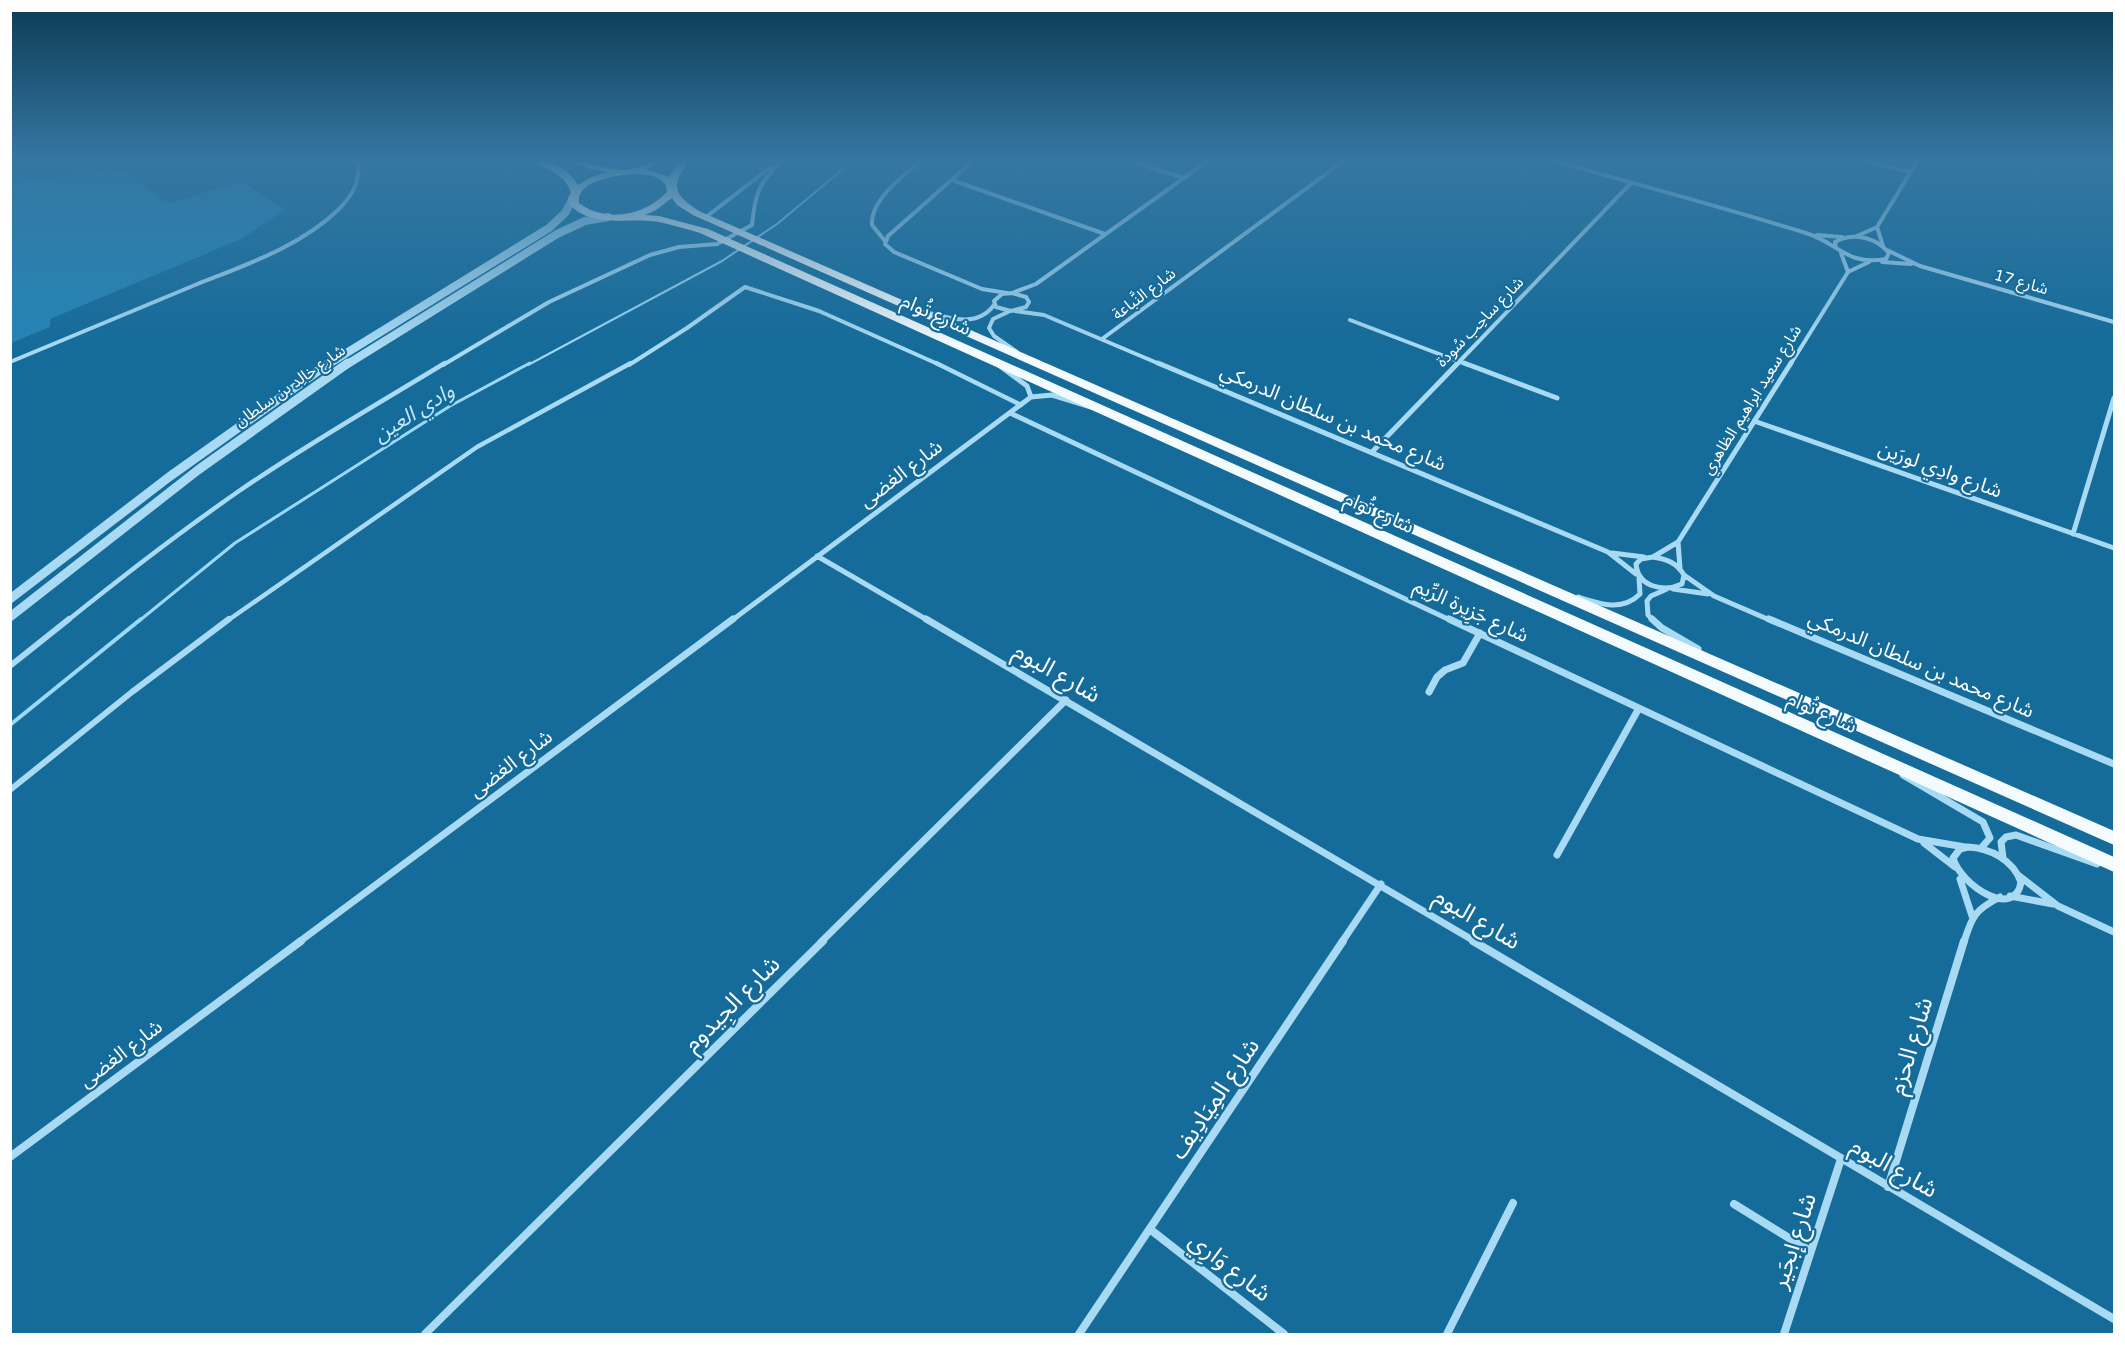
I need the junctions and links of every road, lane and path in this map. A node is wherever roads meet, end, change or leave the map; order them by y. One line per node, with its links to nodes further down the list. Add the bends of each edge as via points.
1 (322, 223): 40 (street, via 252,262)
2 (555, 223): 62 (street, شارع خالِد بن سلطان, via 368,338 263,409)
3 (581, 223): 63 (street, شارع خالِد بن سلطان, via 339,370 119,529)
4 (673, 223): 41 (main road, شارع تُوام, via 704,231)
5 (719, 223): 32 (main road, شارع تُوام)
6 (752, 223): 65 (street, via 717,244 679,247 650,255 549,302 497,332 239,491 144,559)
7 (871, 223): 20 (street)
8 (905, 223): 20 (street)
9 (1073, 223): 16 (street)
10 (1121, 223): 16 (street)
11 (1260, 223): 37 (street, شارع النَّباعة)
12 (1592, 223): 39 (street, شارع ساحِب سُودة)
13 (1771, 223): 17 (street)
14 (1880, 223): 15 (street)
15 (1877, 227): 19 (street); 21 (street)
16 (1105, 234): 27 (street)
17 (1810, 234): 18 (street); 22 (street)
18 (1843, 237): 19 (street); 22 (street, via 1835,242)
19 (1854, 237): 21 (street, شارع 17)
20 (885, 241): 28 (street, via 889,249)
21 (1885, 248): 24 (street, via 1889,253 1886,258); 25 (street, شارع 17)
22 (1838, 250): 23 (street); 26 (street)
23 (1869, 261): 24 (street, شارع 17); 26 (street)
24 (1877, 261): 25 (street, شارع 17)
25 (1920, 266): 36 (street, شارع 17)
26 (1848, 272): 48 (street, شارع سعيد ابراهيم الظاهري)
27 (1036, 284): 29 (street); 30 (street)
28 (982, 289): 29 (street); 31 (street)
29 (1010, 293): 30 (street, via 1022,294); 31 (street, via 998,296)
30 (1029, 300): 33 (street, via 1023,309); 34 (street, شارع محمد بن سلطان الدرمكي)
31 (994, 303): 32 (street, via 985,315 965,320); 33 (street, شارع محمد بن سلطان الدرمكي, via 1002,310)
32 (919, 310): 38 (main road, شارع تُوام)
33 (1013, 311): 34 (street, شارع محمد بن سلطان الدرمكي); 38 (street, via 997,316 989,328 994,336)
34 (1044, 315): 37 (street, شارع محمد بن سلطان الدرمكي)
35 (1350, 320): 39 (street)
36 (2115, 322)
37 (1102, 339): 49 (street, شارع محمد بن سلطان الدرمكي)
38 (1025, 357): 60 (main road, شارع تُوام)
39 (1458, 360): 43 (street); 49 (street, شارع ساحِب سُودة)
40 (10, 362)
41 (997, 363): 42 (street, via 1027,386); 46 (main road, شارع تُوام)
42 (1031, 397): 45 (street, شارع الغضى); 46 (street, via 1052,395)
43 (1557, 398)
44 (2115, 398): 50 (street)
45 (1021, 405): 47 (street, شارع الغضى); 72 (street, via 831,314 745,287 628,365 478,447 409,493 165,665)
46 (1096, 408): 70 (main road, شارع تُوام)
47 (1010, 413): 54 (street, شارع الغضى); 64 (street, شارع جَزِيرة الرِّيم)
48 (1755, 421): 50 (street, شارع وادِي لورَين); 51 (street, شارع سعيد ابراهيم الظاهري)
49 (1372, 452): 53 (street, شارع محمد بن سلطان الدرمكي)
50 (2073, 534): 52 (street, شارع وادِي لورَين)
51 (1678, 542): 55 (street, شارع سعيد ابراهيم الظاهري); 56 (street)
52 (2115, 548)
53 (1608, 552): 55 (street, شارع محمد بن سلطان الدرمكي); 58 (street, شارع محمد بن سلطان الدرمكي)
54 (817, 556): 68 (street, شارع البوم); 88 (street, شارع الغضى)
55 (1651, 557): 56 (street, via 1668,560); 58 (street, via 1635,564)
56 (1680, 568): 57 (street)
57 (1684, 575): 59 (street, via 1682,584); 61 (street, شارع محمد بن سلطان الدرمكي)
58 (1638, 576): 59 (street, via 1651,586); 60 (street, via 1640,594 1623,605)
59 (1670, 589): 61 (street, شارع محمد بن سلطان الدرمكي); 66 (street, via 1647,601 1653,622)
60 (1556, 591): 66 (main road, شارع تُوام)
61 (1714, 596): 71 (street, شارع محمد بن سلطان الدرمكي)
62 (10, 599)
63 (10, 617)
64 (1480, 633): 67 (street, via 1463,663 1445,670); 69 (street, شارع جَزِيرة الرِّيم)
65 (10, 666)
66 (1729, 668): 73 (main road, شارع تُوام)
67 (1429, 692)
68 (1066, 700): 82 (street, شارع البوم); 96 (street, شارع الجِيدوم)
69 (1639, 708): 74 (street, شارع جَزِيرة الرِّيم); 77 (street)
70 (1880, 760): 76 (street, via 1983,822 1989,838); 79 (main road, شارع تُوام)
71 (2115, 764)
72 (10, 790)
73 (2115, 838)
74 (1918, 839): 75 (street, شارع جَزِيرة الرِّيم); 80 (street, شارع جَزِيرة الرِّيم)
75 (1965, 847): 76 (street, شارع جَزِيرة الرِّيم); 80 (street, via 1955,855)
76 (1981, 848): 78 (street)
77 (1557, 855)
78 (2003, 858): 79 (street, via 2003,839 2016,835); 81 (street)
79 (2115, 867)
80 (1956, 870): 84 (street, شارع جَزِيرة الرِّيم, via 1979,891); 86 (street)
81 (2018, 875): 83 (street, via 2019,888); 85 (street)
82 (1381, 885): 89 (street, شارع البوم); 93 (street, شارع المِيَادِيف)
83 (2010, 896): 84 (street); 85 (street)
84 (2000, 897): 86 (street)
85 (2058, 906): 87 (street)
86 (1972, 916): 90 (street, شارع الحزم)
87 (2115, 932)
88 (10, 1157)
89 (1841, 1159): 90 (street, شارع البوم); 94 (street, شارع إبجَير)
90 (1888, 1187): 95 (street, شارع البوم)
91 (1512, 1203): 99 (street)
92 (1734, 1204): 94 (street)
93 (1151, 1230): 97 (street, شارع المِيَادِيف); 98 (street, شارع وَارِي)
94 (1810, 1251): 100 (street, شارع إبجَير)
95 (2115, 1319)
96 (425, 1335)
97 (1079, 1335)
98 (1284, 1335)
99 (1448, 1335)
100 (1784, 1335)

